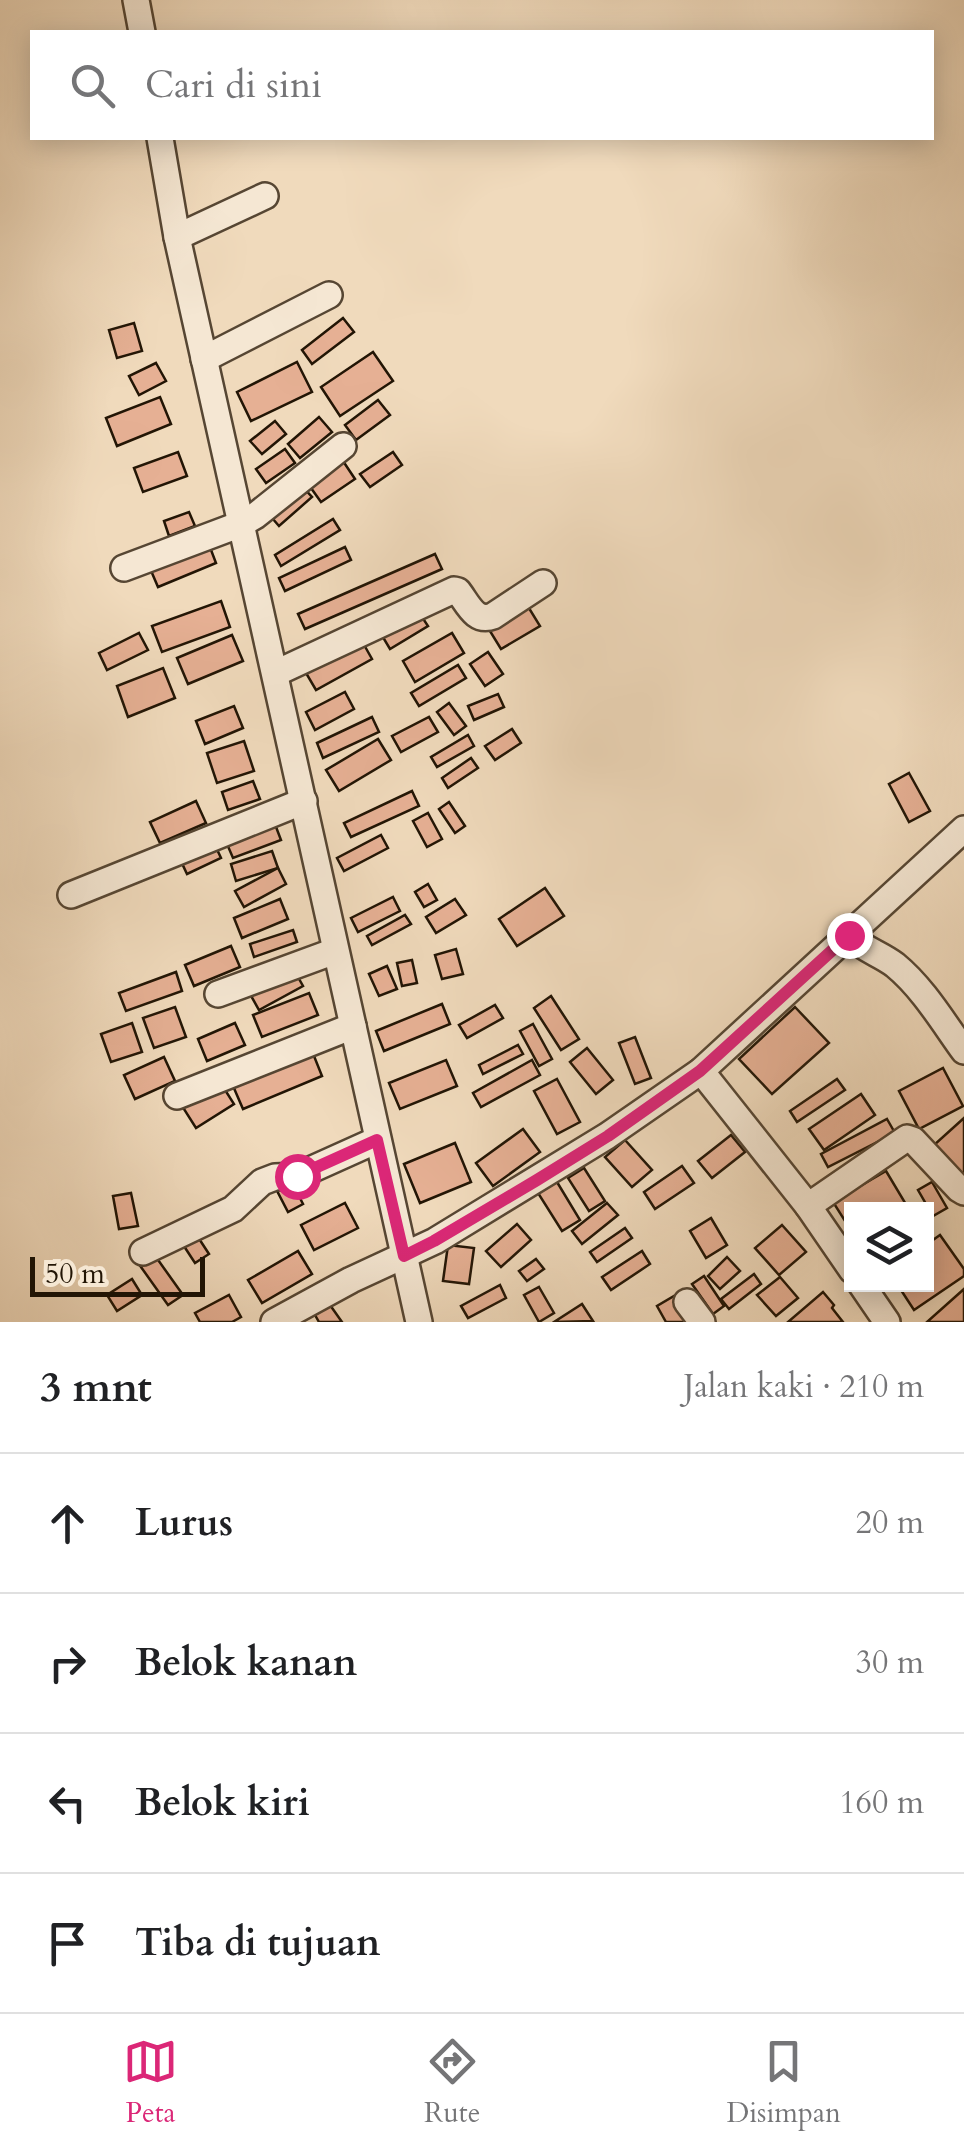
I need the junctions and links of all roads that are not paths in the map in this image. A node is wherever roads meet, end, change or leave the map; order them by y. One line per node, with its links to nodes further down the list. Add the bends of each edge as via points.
1 (136, 0): 2 (street)
2 (142, 30)
3 (161, 140): 5 (street)
4 (265, 196): 5 (street)
5 (178, 237): 7 (street)
6 (329, 295): 7 (street)
7 (204, 359): 9 (street)
8 (343, 446): 9 (street)
9 (241, 524): 10 (street); 12 (street)
10 (124, 568)
11 (543, 583): 12 (street, via 484,618 454,590)
12 (276, 673): 13 (street)
13 (304, 801): 15 (street); 17 (street)
14 (964, 828): 16 (street)
15 (71, 895)
16 (849, 935): 20 (street, via 898,967); 21 (street)
17 (335, 950): 18 (street); 19 (street)
18 (218, 994)
19 (353, 1026): 22 (street); 23 (street)
20 (964, 1052)
21 (700, 1071): 25 (street); 27 (street, via 608,1136)
22 (178, 1096)
23 (377, 1140): 26 (street, via 297,1176 268,1179 233,1209); 27 (street)
24 (964, 1192): 25 (street, via 907,1138)
25 (808, 1206): 28 (street)
26 (144, 1252)
27 (404, 1256): 30 (street); 31 (street)
28 (844, 1258)
29 (866, 1292): 32 (street)
30 (289, 1318)
31 (419, 1322)
32 (887, 1322)

